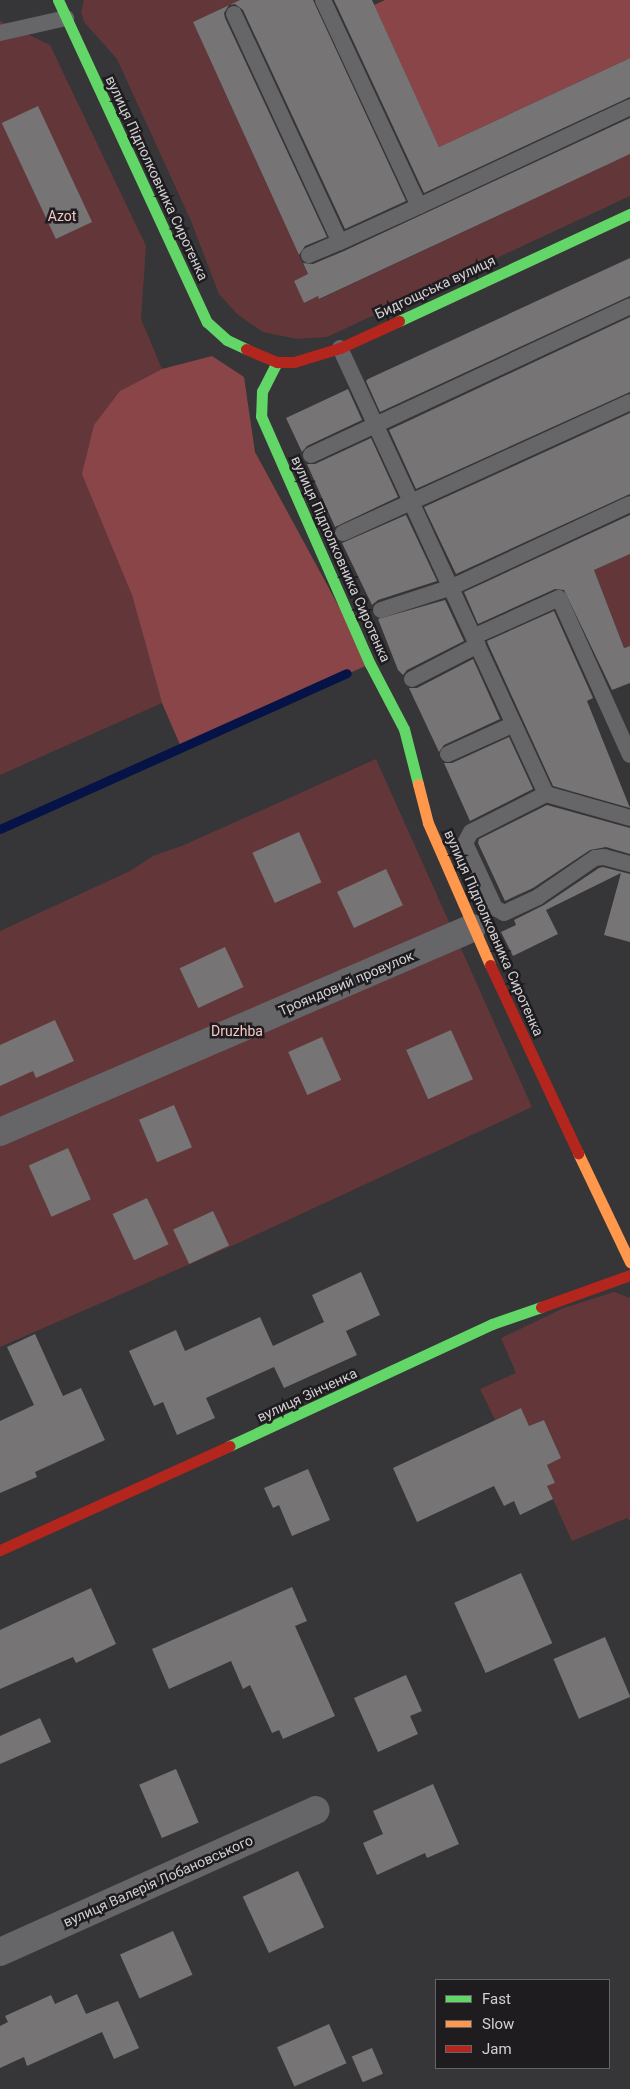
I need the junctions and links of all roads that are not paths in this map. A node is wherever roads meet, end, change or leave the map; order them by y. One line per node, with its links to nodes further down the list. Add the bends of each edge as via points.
1 (58, 0): 4 (street, вулиця Підполковника Сиротенка)
2 (323, 0): 7 (lane)
3 (234, 14): 9 (lane)
4 (66, 18): 5 (lane); 13 (street, вулиця Підполковника Сиротенка, via 207,322 227,340)
5 (0, 33)
6 (630, 107): 7 (lane)
7 (419, 206): 9 (lane)
8 (630, 214): 12 (street, Бидгощська вулиця)
9 (340, 242): 10 (lane)
10 (309, 255)
11 (630, 306): 16 (lane)
12 (340, 348): 14 (street, Бидгощська вулиця, via 294,362); 16 (lane)
13 (248, 350): 14 (street, Бидгощська вулиця)
14 (278, 362): 31 (street, вулиця Підполковника Сиротенка, via 262,391 261,416 370,664 404,729 428,823)
15 (630, 402): 18 (lane)
16 (375, 425): 17 (lane); 18 (lane)
17 (311, 455)
18 (413, 502): 20 (lane); 21 (lane)
19 (630, 504): 21 (lane)
20 (343, 533)
21 (452, 587): 22 (lane); 23 (lane)
22 (381, 610)
23 (477, 641): 24 (lane); 25 (lane); 27 (lane, via 559,598)
24 (412, 679)
25 (514, 724): 26 (lane); 28 (lane)
26 (448, 754)
27 (630, 755)
28 (546, 794): 29 (lane); 30 (lane, via 471,832 465,843 495,908 504,913 538,897 595,858 604,857)
29 (630, 818)
30 (630, 864)
31 (472, 928): 32 (street, Трояндовий провулок); 33 (street, вулиця Підполковника Сиротенка)
32 (0, 1132)
33 (630, 1262)
34 (630, 1276): 35 (street, вулиця Зінченка, via 492,1324)
35 (0, 1550)
36 (316, 1810): 37 (street, вулиця Валерія Лобановського)
37 (0, 1952)

